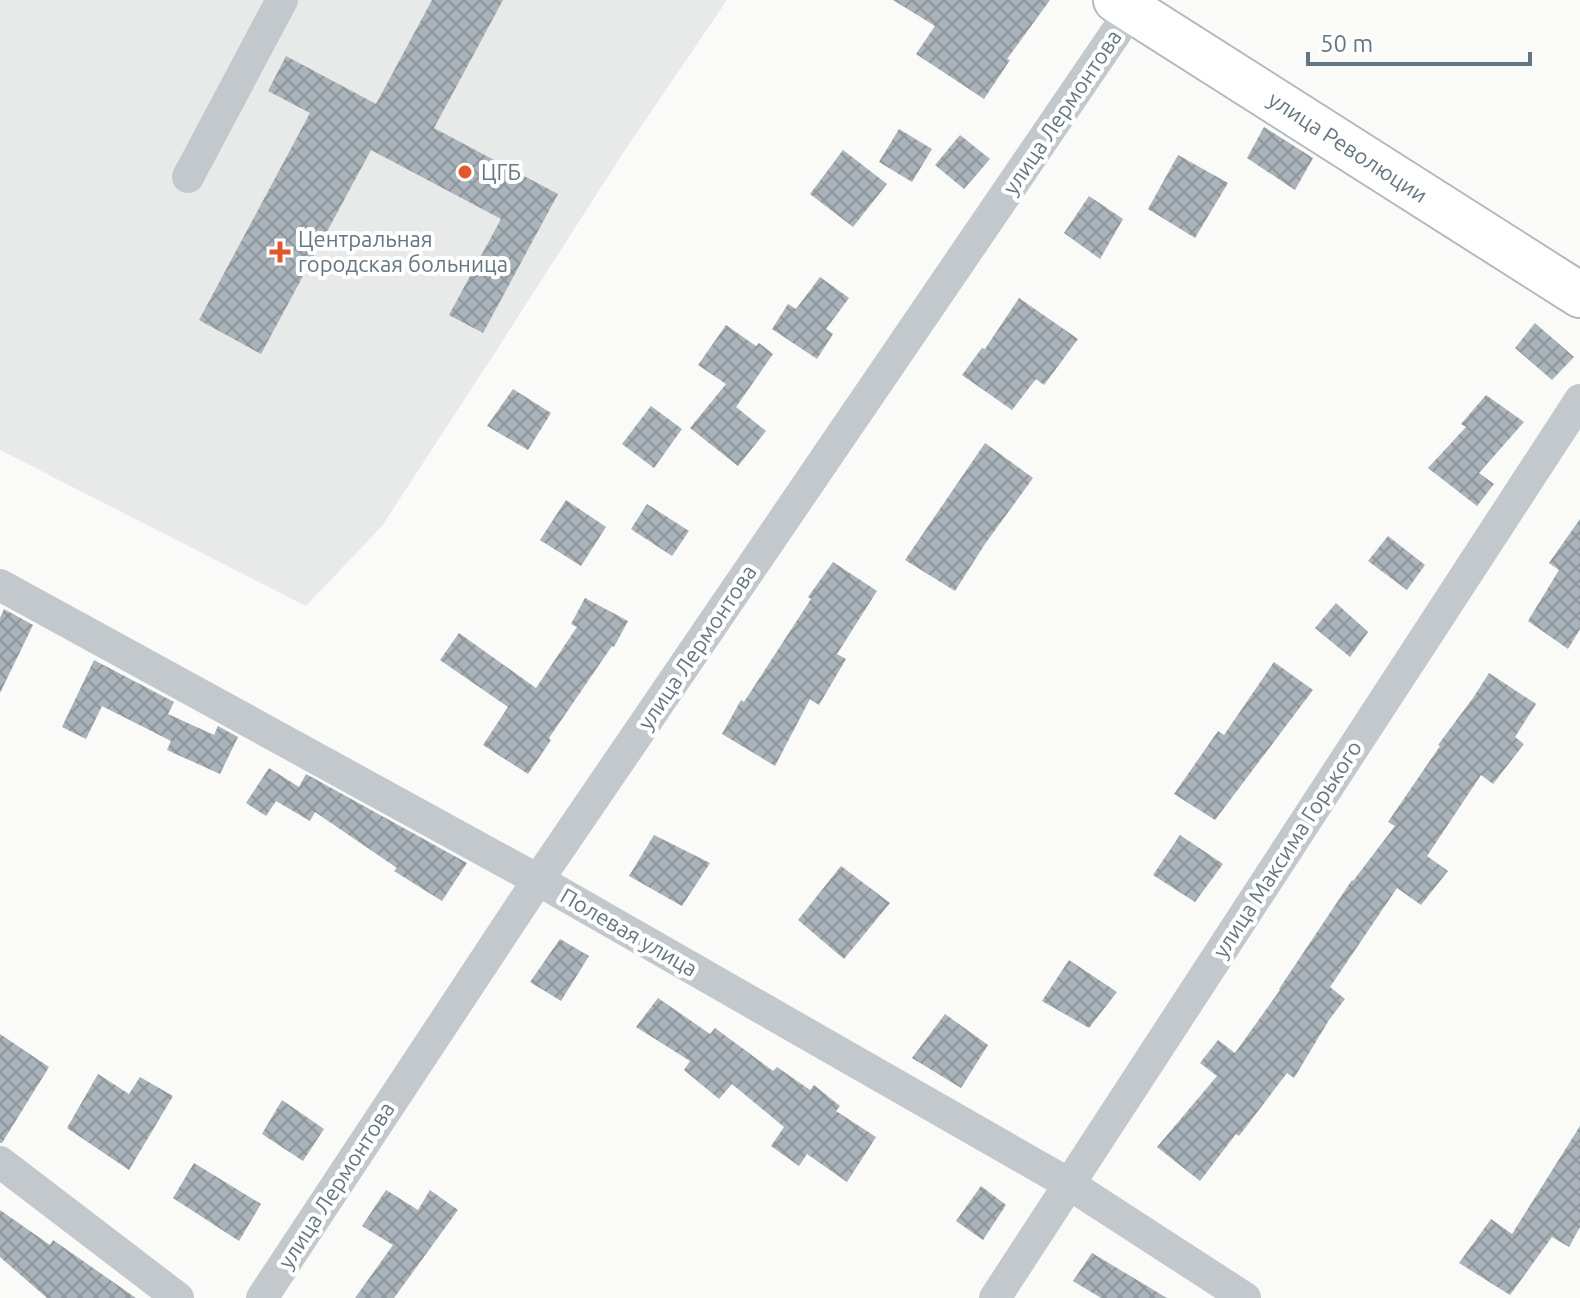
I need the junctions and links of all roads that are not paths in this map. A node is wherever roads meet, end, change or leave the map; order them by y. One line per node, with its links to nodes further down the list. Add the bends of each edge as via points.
1 (279, 1): 3 (street)
2 (1128, 3): 4 (street, улица Революции); 7 (street, улица Лермонтова)
3 (188, 177)
4 (1580, 295)
5 (1580, 400): 9 (street, улица Максима Горького)
6 (0, 585): 7 (street, Полевая улица)
7 (538, 880): 9 (street, Полевая улица); 11 (street, улица Лермонтова)
8 (0, 1162): 10 (street)
9 (1069, 1184): 12 (street, улица Максима Горького); 13 (street, Полевая улица)
10 (178, 1298)
11 (262, 1298)
12 (995, 1298)
13 (1245, 1298)

